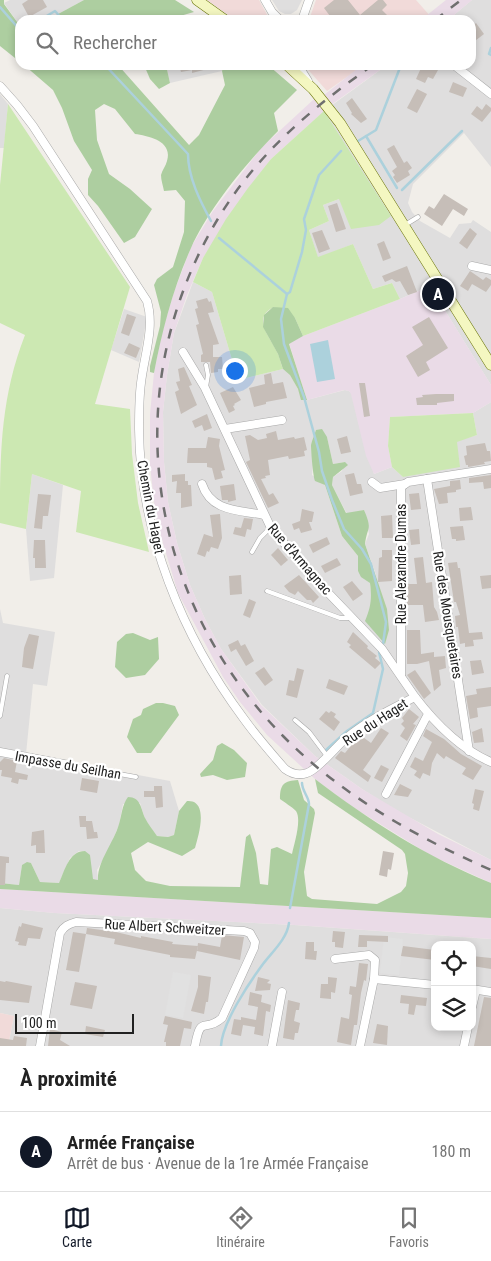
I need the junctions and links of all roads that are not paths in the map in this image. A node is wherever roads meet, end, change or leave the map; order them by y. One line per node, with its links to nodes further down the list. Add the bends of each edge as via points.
1 (197, 0): 4 (main road)
2 (265, 0): 5 (street)
3 (309, 0): 6 (street)
4 (218, 15)
5 (275, 15)
6 (304, 15)
7 (293, 70): 11 (main road)
8 (301, 70): 11 (street)
9 (460, 70): 12 (street)
10 (0, 86): 41 (street, Chemin du Haget, via 33,126 147,301 150,326 139,408 140,463 162,563 188,626 244,719 285,769 293,774 307,774)
11 (313, 88): 14 (main road, via 340,123)
12 (491, 94)
13 (418, 217): 14 (lane)
14 (404, 226): 18 (main road)
15 (472, 266): 16 (street)
16 (491, 270)
17 (183, 352): 20 (street, Rue d'Armagnac)
18 (491, 364)
19 (206, 365): 20 (lane)
20 (206, 388): 22 (street, Rue d'Armagnac)
21 (282, 420): 22 (street)
22 (225, 429): 28 (street, Rue d'Armagnac)
23 (491, 468): 24 (street, Rue Alexandre Dumas)
24 (427, 479): 27 (street, Rue Alexandre Dumas); 39 (street, Rue des Mousquetaires)
25 (372, 482): 27 (street, via 380,488)
26 (202, 484): 28 (street, via 206,494 222,507)
27 (405, 484): 33 (street, Rue Alexandre Dumas, via 401,490)
28 (264, 515): 29 (street, Rue d'Armagnac)
29 (271, 528): 30 (lane); 32 (street, Rue d'Armagnac)
30 (252, 552)
31 (267, 592): 32 (lane, via 340,618)
32 (353, 618): 33 (street, Rue d'Armagnac, via 382,648)
33 (401, 675): 35 (street, Rue d'Armagnac)
34 (7, 676): 37 (lane)
35 (415, 697): 36 (street, Rue du Haget); 41 (street, Rue du Haget, via 346,738)
36 (428, 714): 39 (street, Rue du Haget); 45 (street)
37 (0, 716)
38 (295, 720): 41 (lane)
39 (469, 751): 42 (street, Rue du Haget)
40 (0, 752): 43 (street, Impasse du Seilhan)
41 (328, 756)
42 (491, 762)
43 (69, 766): 44 (lane, Impasse du Seilhan)
44 (136, 777)
45 (386, 794)
46 (335, 959): 47 (street, via 373,957)
47 (374, 979): 48 (street); 56 (street)
48 (431, 985)
49 (476, 990): 51 (street)
50 (282, 992): 55 (street)
51 (491, 992)
52 (467, 1031): 57 (street)
53 (40, 1046): 54 (street, Rue Albert Schweitzer, via 60,933 70,923 250,933 255,942 254,948 222,1018 198,1029)
54 (195, 1046)
55 (272, 1046)
56 (360, 1046)
57 (464, 1046)

